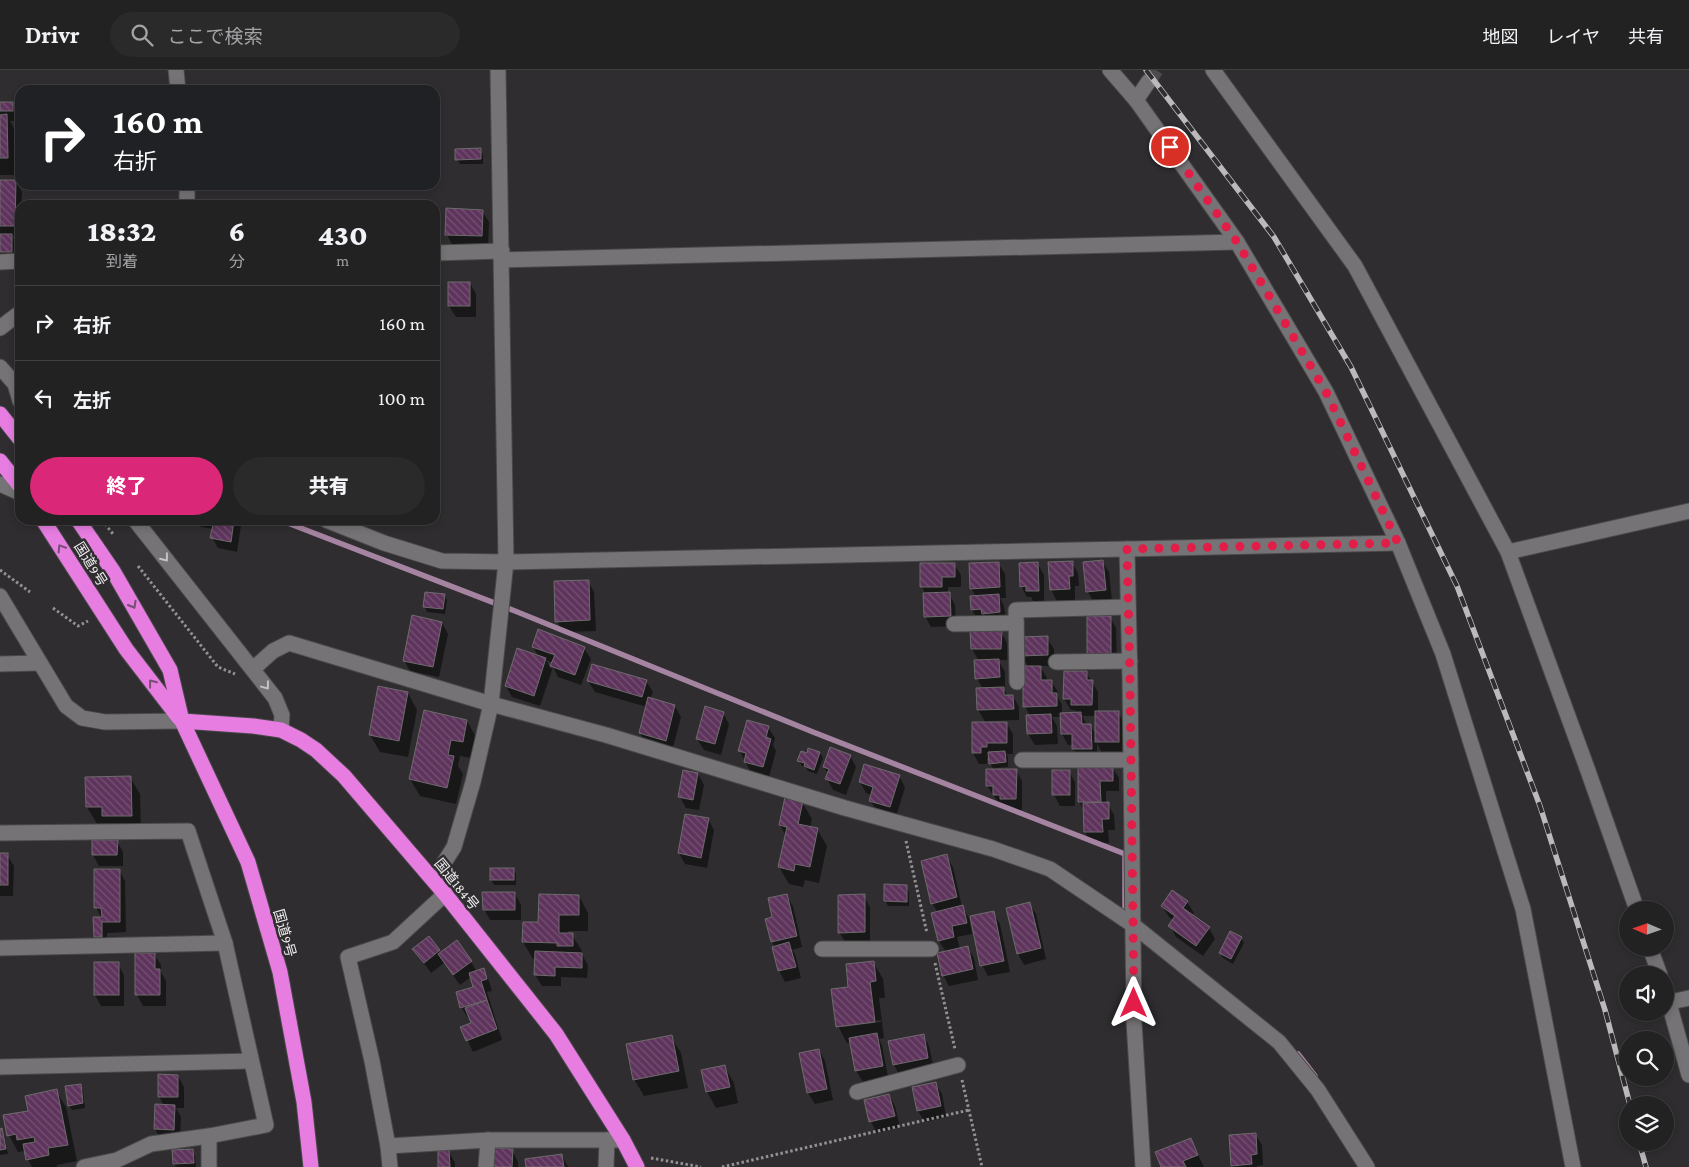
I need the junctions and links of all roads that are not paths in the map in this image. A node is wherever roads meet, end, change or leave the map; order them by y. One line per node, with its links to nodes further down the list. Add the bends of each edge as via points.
1 (176, 70): 6 (street)
2 (498, 70): 10 (street)
3 (1110, 70): 7 (street)
4 (1213, 70): 30 (street, via 1355,266)
5 (1149, 81): 7 (street)
6 (178, 85)
7 (1136, 100): 8 (street)
8 (1237, 242): 10 (street); 28 (street, via 1326,392)
9 (440, 253): 10 (street)
10 (502, 256): 31 (street)
11 (15, 261): 12 (street)
12 (0, 262)
13 (15, 317): 14 (street)
14 (0, 328)
15 (0, 366): 16 (street)
16 (15, 384)
17 (0, 414): 18 (highway)
18 (15, 432)
19 (0, 461): 20 (highway)
20 (15, 480)
21 (0, 484): 22 (street)
22 (15, 491)
23 (1689, 511): 30 (street)
24 (46, 525): 43 (highway, 国道9号, one-way to 24, via 126,649)
25 (81, 525): 43 (highway, 国道9号, one-way to 43, via 113,571 170,670)
26 (139, 525): 40 (street, one-way to 40)
27 (339, 525): 31 (street, via 442,561)
28 (1398, 543): 29 (street); 77 (street, via 1443,654 1523,909)
29 (1127, 549): 31 (street); 33 (street)
30 (1508, 552): 49 (street)
31 (506, 562): 42 (street)
32 (0, 596): 38 (street)
33 (1128, 607): 34 (street, via 1016,610); 36 (street)
34 (1016, 623): 35 (street); 41 (street)
35 (954, 624)
36 (1130, 661): 37 (street); 46 (street)
37 (1056, 662)
38 (39, 663): 39 (street); 43 (street, via 66,706 82,718 105,722)
39 (0, 664)
40 (253, 669): 42 (street, via 273,651 289,643); 44 (street, one-way to 44, via 275,698 282,715)
41 (1017, 682)
42 (491, 704): 48 (street, via 454,847 442,866); 50 (street, via 993,849 1050,869)
43 (182, 721): 44 (highway, 国道184号); 71 (highway, 国道9号, via 248,862 280,972 304,1102)
44 (281, 730): 48 (highway, 国道184号, via 316,750 344,776)
45 (1022, 760): 46 (street)
46 (1131, 760): 50 (street)
47 (0, 833): 51 (street, via 188,831)
48 (445, 894): 66 (highway, 国道184号, via 556,1034); 67 (street, via 393,942 348,956)
49 (1634, 901)
50 (1133, 925): 75 (street, via 1134,1022); 76 (street, via 1279,1042 1318,1090)
51 (225, 943): 52 (street); 58 (street)
52 (0, 948)
53 (931, 949): 54 (street)
54 (822, 950)
55 (1674, 997): 56 (street)
56 (1689, 998)
57 (1674, 1021): 61 (street)
58 (251, 1061): 59 (street); 63 (street, via 266,1125)
59 (0, 1066)
60 (958, 1066): 62 (street)
61 (1689, 1075)
62 (857, 1092)
63 (209, 1136): 69 (street, via 151,1144 117,1160); 70 (street)
64 (488, 1140): 65 (street); 67 (street); 73 (street)
65 (607, 1140): 66 (street); 74 (street)
66 (623, 1140): 68 (highway, 国道184号)
67 (388, 1146): 72 (street)
68 (634, 1161)
69 (84, 1167)
70 (209, 1167)
71 (311, 1167)
72 (390, 1167)
73 (486, 1167)
74 (606, 1167)
75 (1143, 1167)
76 (1367, 1167)
77 (1573, 1167)

